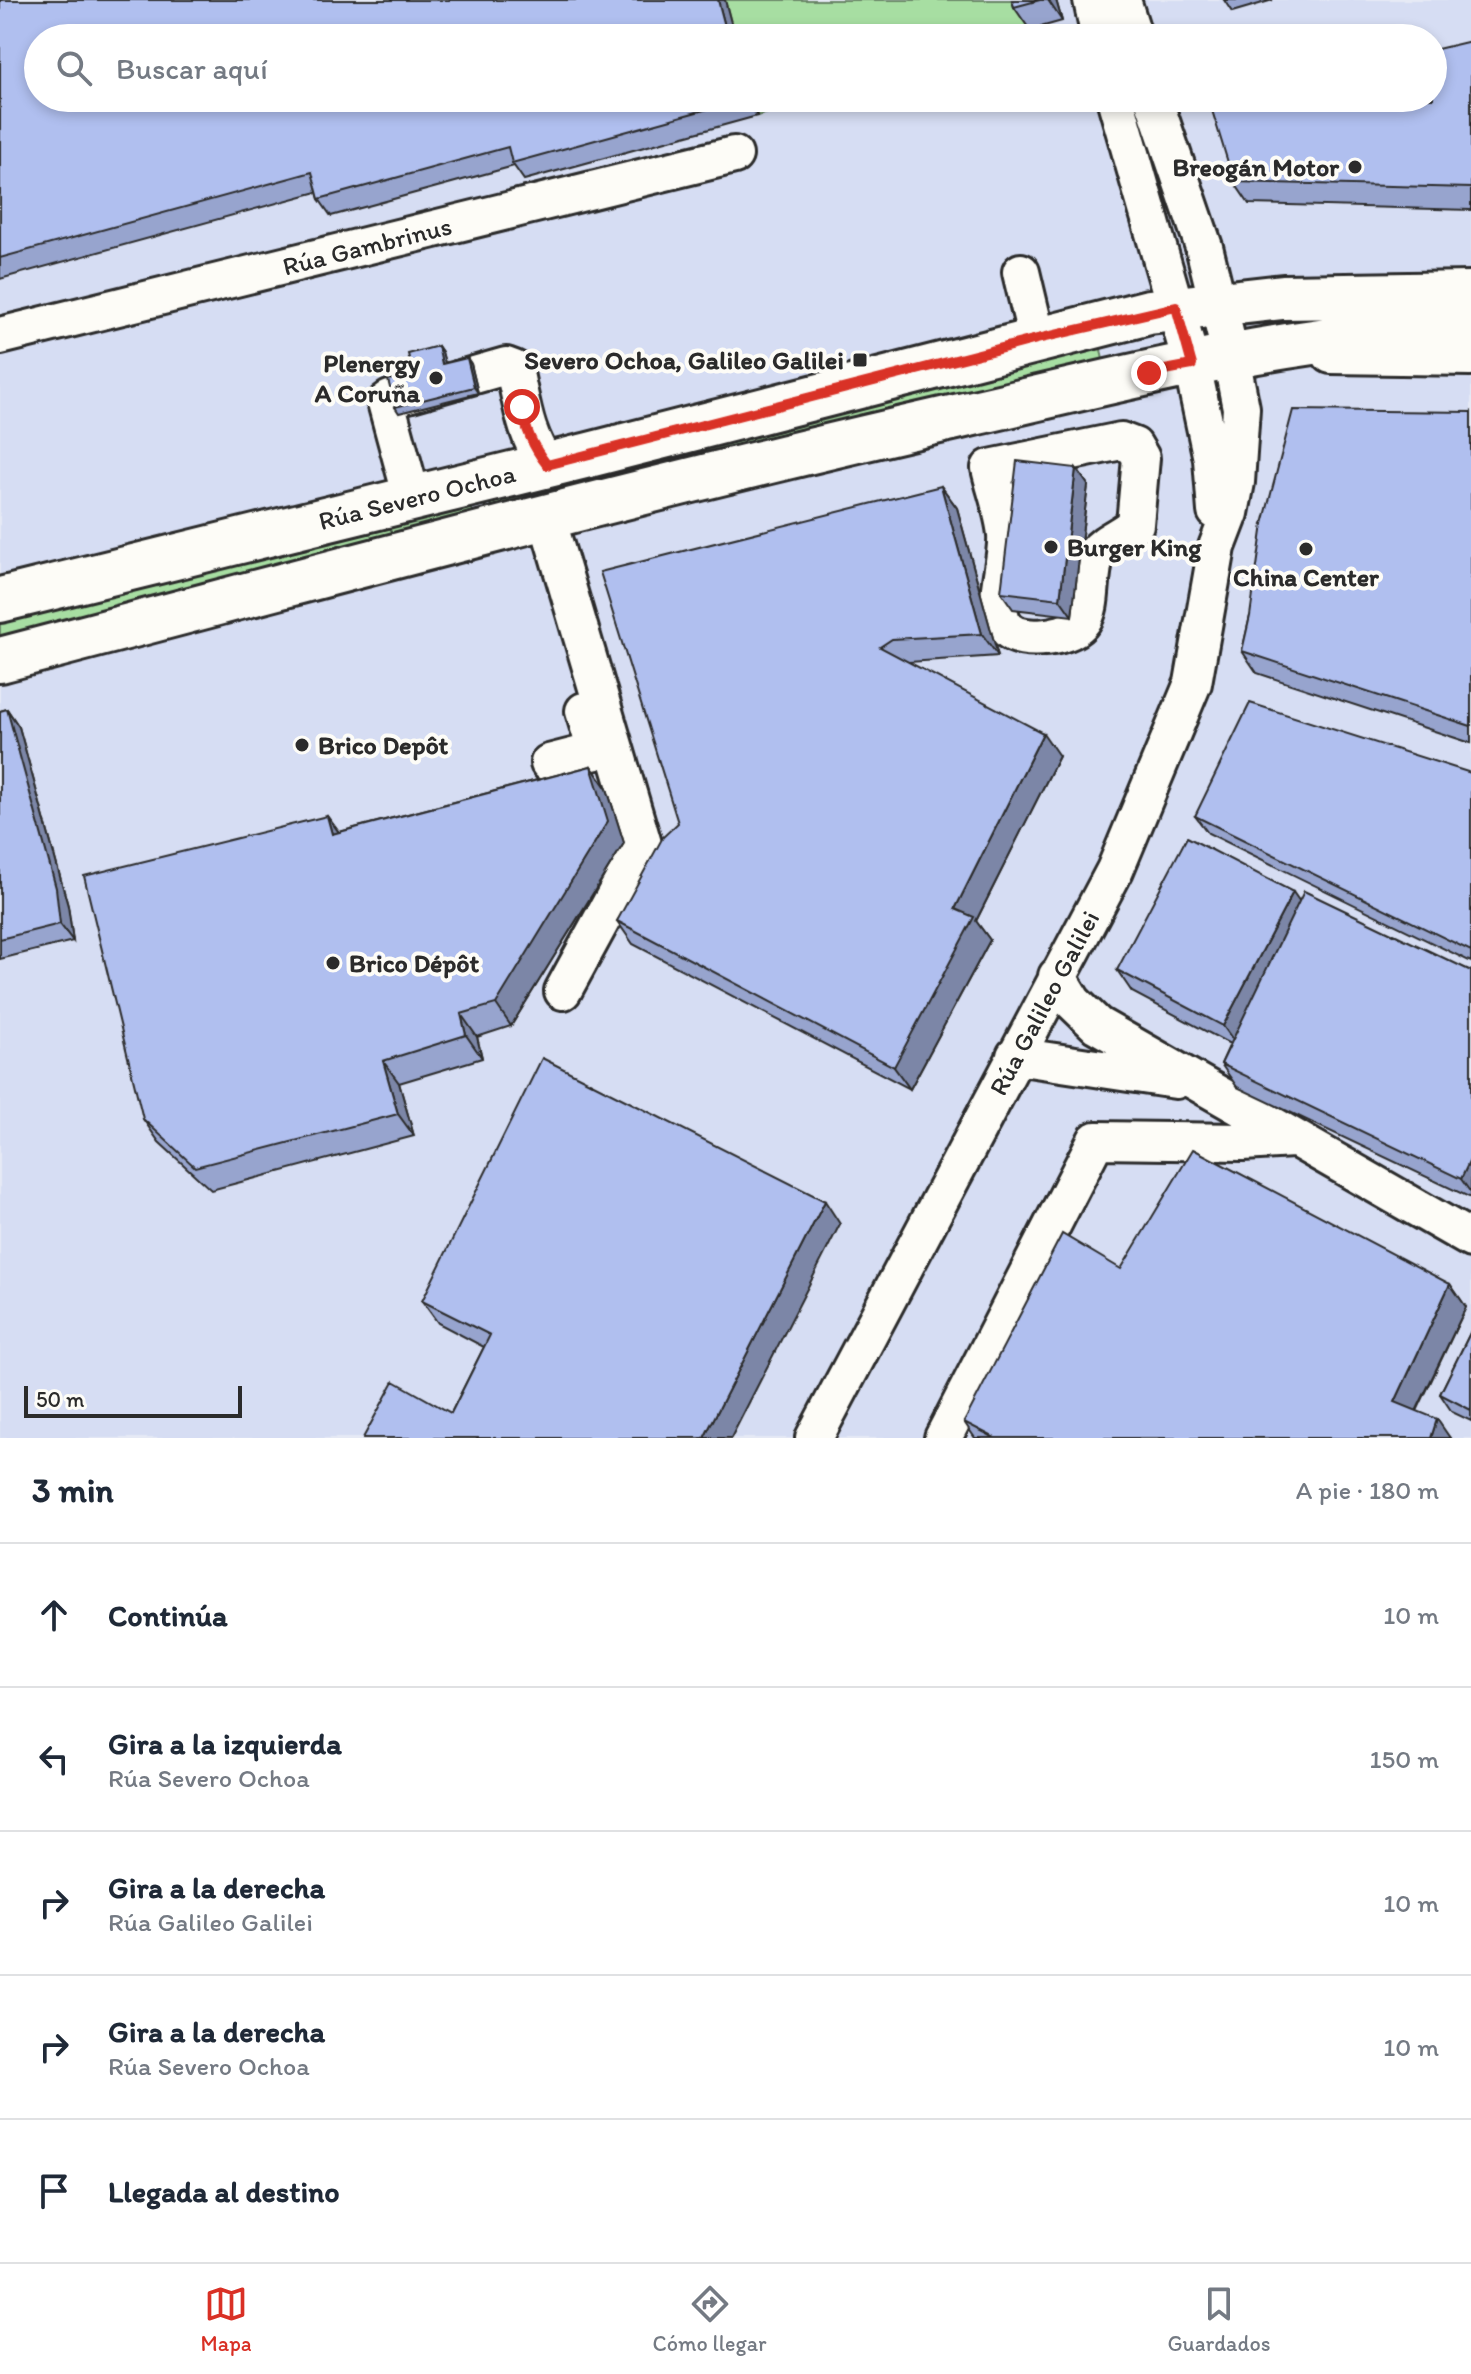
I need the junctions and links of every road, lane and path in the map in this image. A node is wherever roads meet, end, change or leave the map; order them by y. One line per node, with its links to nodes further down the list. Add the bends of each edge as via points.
1 (1092, 0): 3 (street)
2 (1122, 0): 4 (street)
3 (1097, 24)
4 (1130, 24)
5 (1121, 112): 12 (street, Rúa Galileo Galilei)
6 (1158, 112): 12 (street, Rúa Galileo Galilei, via 1204,247)
7 (734, 155): 14 (street, Rúa Gambrinus)
8 (1021, 272): 15 (street)
9 (1471, 277): 11 (street, Rúa Severo Ochoa)
10 (1471, 294): 11 (main road, Rúa Severo Ochoa)
11 (1351, 295): 12 (main road, Rúa Severo Ochoa)
12 (1197, 305): 15 (main road, Rúa Severo Ochoa); 17 (street, Rúa Galileo Galilei)
13 (1471, 329): 17 (main road, Rúa Severo Ochoa, via 1417,330)
14 (0, 336)
15 (1037, 339): 18 (main road, Rúa Severo Ochoa)
16 (1471, 357): 17 (street, Rúa Severo Ochoa)
17 (1230, 358): 20 (main road, Rúa Severo Ochoa, via 804,452); 28 (street, Rúa Galileo Galilei, via 1241,408 1236,482 1217,547 1193,683 1115,870)
18 (547, 465): 19 (main road, Rúa Severo Ochoa); 19 (street, via 533,447 514,369 506,366 386,402)
19 (409, 500): 22 (main road, Rúa Severo Ochoa)
20 (537, 520): 25 (main road, Rúa Severo Ochoa); 26 (street)
21 (1125, 534): 21 (street, via 1135,524 1139,492 1141,458 1134,446 1121,441 990,468 1006,538 997,599 1008,630 1041,637 1079,628 1096,553)
22 (175, 557): 23 (main road, Rúa Severo Ochoa); 24 (main road, via 102,588)
23 (0, 600)
24 (0, 616)
25 (0, 660)
26 (607, 754): 27 (street); 29 (street, via 643,844)
27 (549, 763)
28 (1057, 976): 30 (street, Rúa Galileo Galilei); 31 (street, via 1073,1002 1097,1025)
29 (563, 991)
30 (1015, 1056): 31 (street); 34 (street, Rúa Galileo Galilei)
31 (1194, 1083): 32 (street)
32 (1293, 1139): 33 (street); 35 (street, via 1096,1140)
33 (1471, 1239)
34 (814, 1438)
35 (943, 1438)

